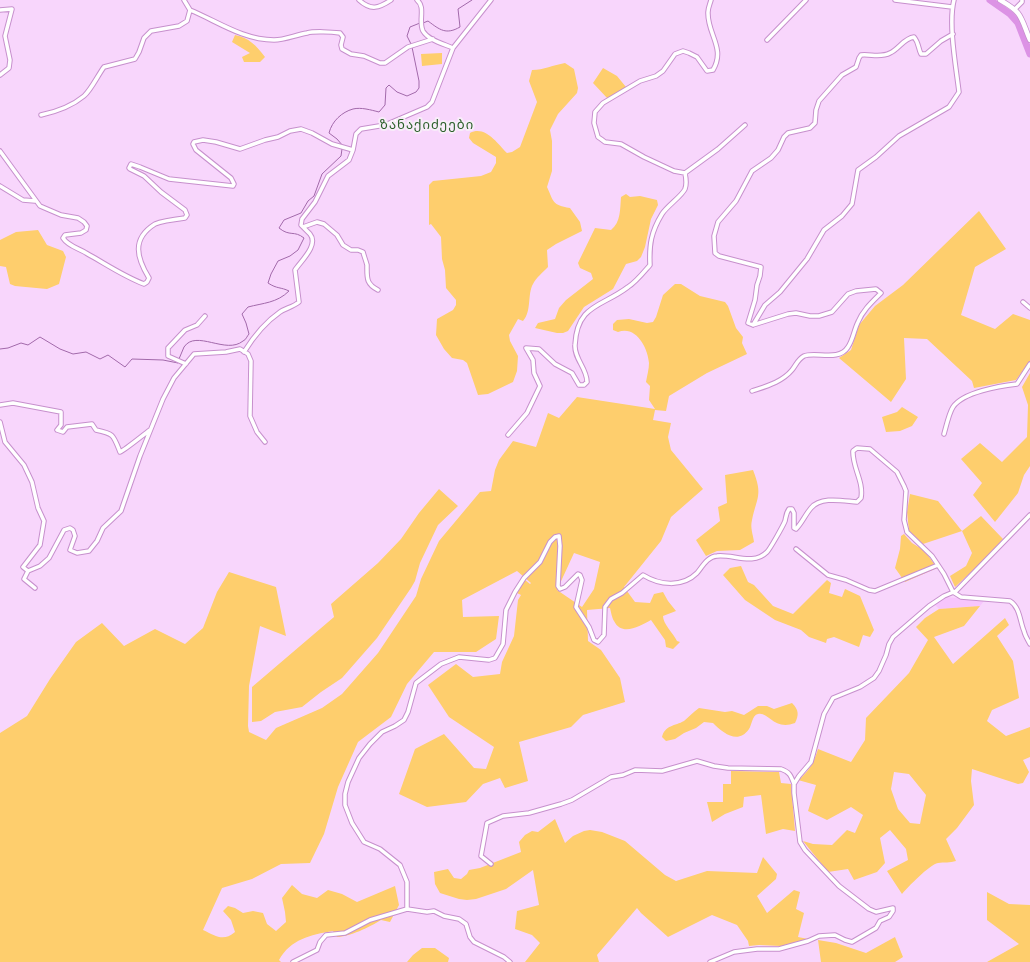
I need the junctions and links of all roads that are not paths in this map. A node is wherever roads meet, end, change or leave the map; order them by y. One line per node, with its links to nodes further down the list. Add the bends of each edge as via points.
1 (184, 0): 15 (street)
2 (359, 0): 3 (street, via 366,6 376,7)
3 (391, 0)
4 (417, 0): 17 (street, via 421,7 423,32)
5 (491, 0): 20 (street)
6 (711, 0): 26 (street, via 708,12 719,57 713,70 707,71 697,57 683,51 675,54 663,71 656,76 640,81 603,103 595,112 594,124 600,139 621,144 674,171)
7 (806, 0): 18 (street)
8 (895, 0): 12 (street)
9 (954, 0): 12 (street)
10 (1000, 0): 13 (street)
11 (1022, 0): 13 (street)
12 (952, 7): 16 (street)
13 (1015, 9): 19 (street)
14 (0, 10): 21 (street, via 12,9 5,36 9,48 9,68)
15 (190, 10): 17 (street, via 241,34 259,38 274,40 308,32 340,33 343,37 342,49 380,63 408,47); 22 (street, via 187,21 179,26 151,31 144,38 135,59 104,67 85,96)
16 (953, 34): 34 (street, via 959,92 948,107 899,136 858,170 852,204 824,230 807,259 780,292 765,305); 34 (street, via 926,54 921,54 914,37 890,53 881,56 862,55 856,67 842,75 819,102 815,123 810,128 788,133 771,158 752,171 736,201 718,222 714,236 714,253 760,267 755,300 748,323)
17 (433, 39): 20 (street)
18 (767, 40)
19 (1030, 40)
20 (453, 48): 24 (street, via 432,102 421,110 385,125 361,129 356,134)
21 (0, 75)
22 (41, 116)
23 (745, 125): 26 (street)
24 (353, 150): 28 (street, via 332,144 301,129 290,130 278,138 240,149 203,140 194,142 196,150 231,178 233,186 169,179 131,164 130,169 144,176 185,210 187,215 186,218 156,224 142,235 138,252 140,263 149,278 144,284 127,278 66,242 63,238 65,235 81,233 87,226 78,218 61,215 40,206); 29 (street, via 349,160 328,176 315,202 302,219)
25 (0, 151): 28 (street)
26 (685, 173): 43 (street, via 685,189 661,215 652,237 650,265 630,287 584,315 578,327 576,356 585,371 587,382 579,385 572,373 555,364 539,348 526,348 533,360 534,373 540,386 526,413)
27 (0, 186): 28 (street, via 23,200)
28 (36, 201)
29 (303, 228): 30 (street, via 317,222 324,224 337,235 343,245 351,250 363,252 367,264 366,275 371,287); 35 (street, via 311,235 313,243 295,270 299,302 267,321)
30 (378, 290)
31 (1023, 302): 32 (street)
32 (1030, 308)
33 (205, 316): 36 (street, via 197,325 185,330 168,348 168,356)
34 (753, 326): 38 (street, via 788,314 819,316 832,312 848,294 856,291 876,289 881,294 864,310 847,348 841,353 832,356 805,356 776,384)
35 (244, 352): 36 (street, via 240,349 194,354); 44 (street, via 251,361 250,416)
36 (186, 364): 41 (street, via 174,378 163,398)
37 (1030, 364): 42 (street, via 1017,384 996,386 962,399 952,407)
38 (752, 391)
39 (0, 405): 41 (street, via 13,403 61,412 57,430 63,432 67,427 92,424 96,430 111,434 120,452)
40 (0, 421): 48 (street, via 5,442 24,465 32,482 44,521 40,545 23,567)
41 (150, 430): 48 (street, via 121,511 103,528 89,551 77,553 70,550 75,536 70,528 64,530 49,558 40,566)
42 (944, 434)
43 (508, 435)
44 (264, 442)
45 (1030, 515): 50 (street)
46 (796, 549): 47 (street, via 828,575 875,591)
47 (938, 565): 50 (street); 54 (street, via 907,532 904,520 906,491 897,472 870,449 864,448 853,451 852,459 863,492 862,498 857,502 818,502 796,529 794,513 789,509 785,522 767,553 757,558 748,560 716,556 709,559 685,582 673,584 643,575 611,599 605,607 604,635 598,642 594,640 576,607 582,580 580,575 578,574 565,587 560,589 558,586 560,546 559,536 555,536 540,562 524,578 506,610 503,644 495,658 489,660 459,657 441,664 416,682 404,720 382,732 370,744 359,758 348,782 345,805 352,823 364,842 380,849 400,865 408,882)
48 (28, 571): 49 (street, via 24,579)
49 (35, 588)
50 (953, 592): 51 (street, via 961,597 1013,603); 52 (street, via 929,606 893,637 874,678 833,698 824,714 811,762)
51 (1030, 644)
52 (794, 784): 53 (street, via 791,774 781,769 728,768 697,761 662,771 635,770 623,776 611,777 561,804 529,814 503,816 487,823 481,856); 57 (street, via 800,842 805,850 839,886 869,909 876,912 893,908 893,911 889,917 880,921 876,928 852,942 835,935 819,936 808,942 779,949 734,952)
53 (491, 864)
54 (407, 909): 55 (street, via 370,920 345,933 326,935 317,950); 56 (street, via 434,911 459,920 466,924 474,942)
55 (293, 962)
56 (510, 962)
57 (710, 962)

